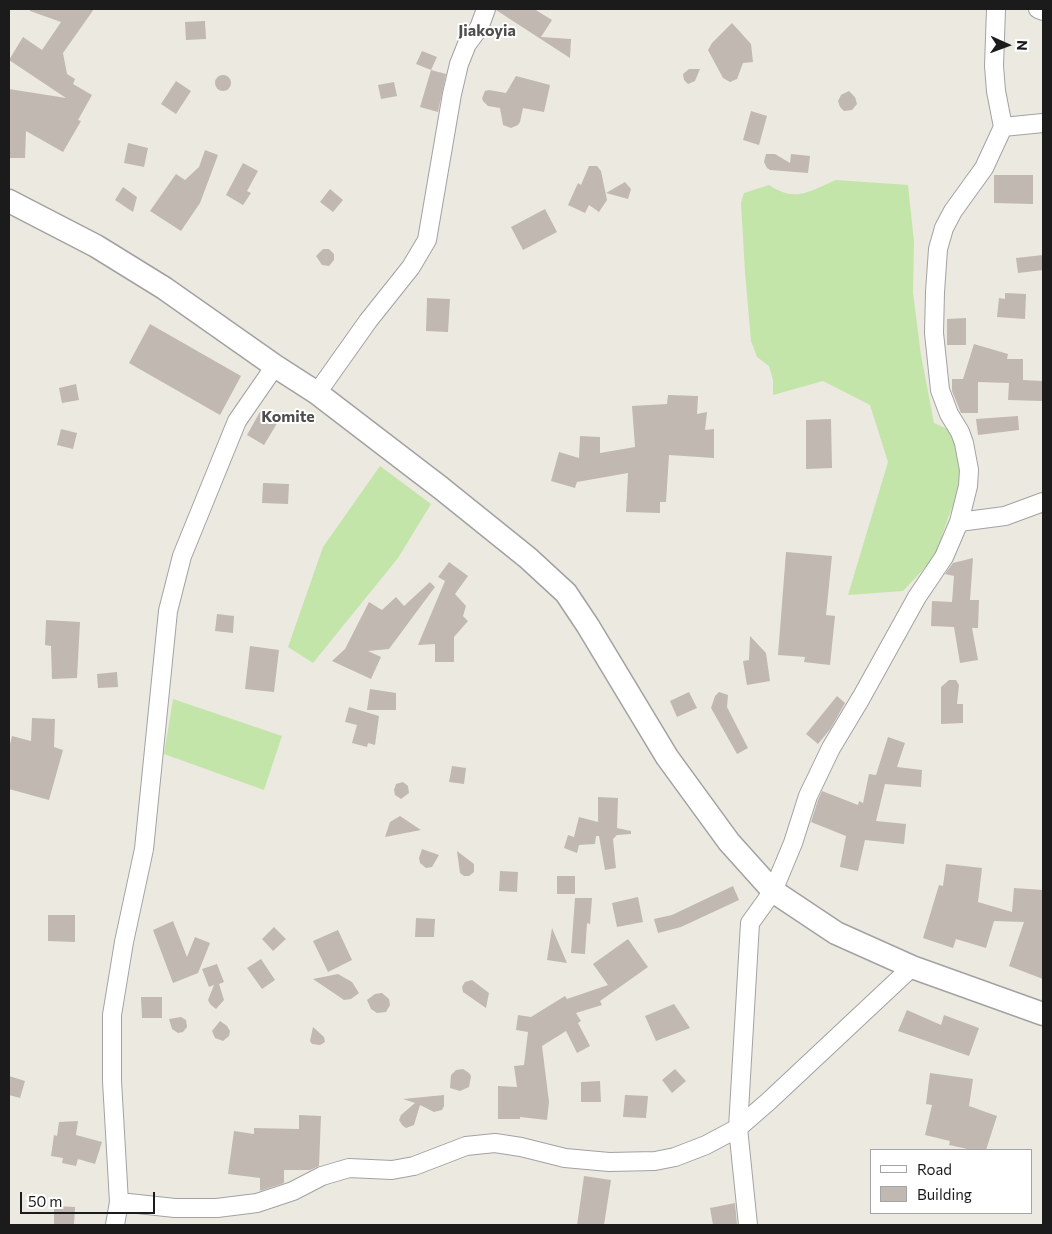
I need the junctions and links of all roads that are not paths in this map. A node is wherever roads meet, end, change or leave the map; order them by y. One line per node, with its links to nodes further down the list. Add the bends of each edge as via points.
1 (486, 9): 9 (street, via 459,64 427,240 411,268 368,320)
2 (996, 9): 6 (street, via 994,66)
3 (1038, 9): 4 (street)
4 (1043, 11)
5 (1043, 123): 6 (street)
6 (1003, 127): 11 (street, via 984,168 953,211 938,248 934,333 940,390 964,443 969,470)
7 (9, 201): 8 (street, via 96,246 164,288)
8 (275, 366): 9 (street); 16 (street, via 236,421 182,556 168,611 144,850 112,1015)
9 (317, 394): 12 (street, via 493,529 566,593 667,757 729,842)
10 (1043, 502): 11 (street, via 1004,516)
11 (959, 522): 12 (street, via 944,557 917,597 831,748 808,796)
12 (774, 891): 13 (street, via 836,933); 15 (street, via 750,923)
13 (912, 967): 14 (street); 15 (street)
14 (1043, 1014)
15 (738, 1128): 16 (street, via 706,1145 655,1161 609,1162 565,1158 496,1143 466,1146 414,1166 392,1170 349,1168 257,1203 175,1208); 18 (street)
16 (119, 1202): 17 (street)
17 (116, 1225)
18 (748, 1225)

